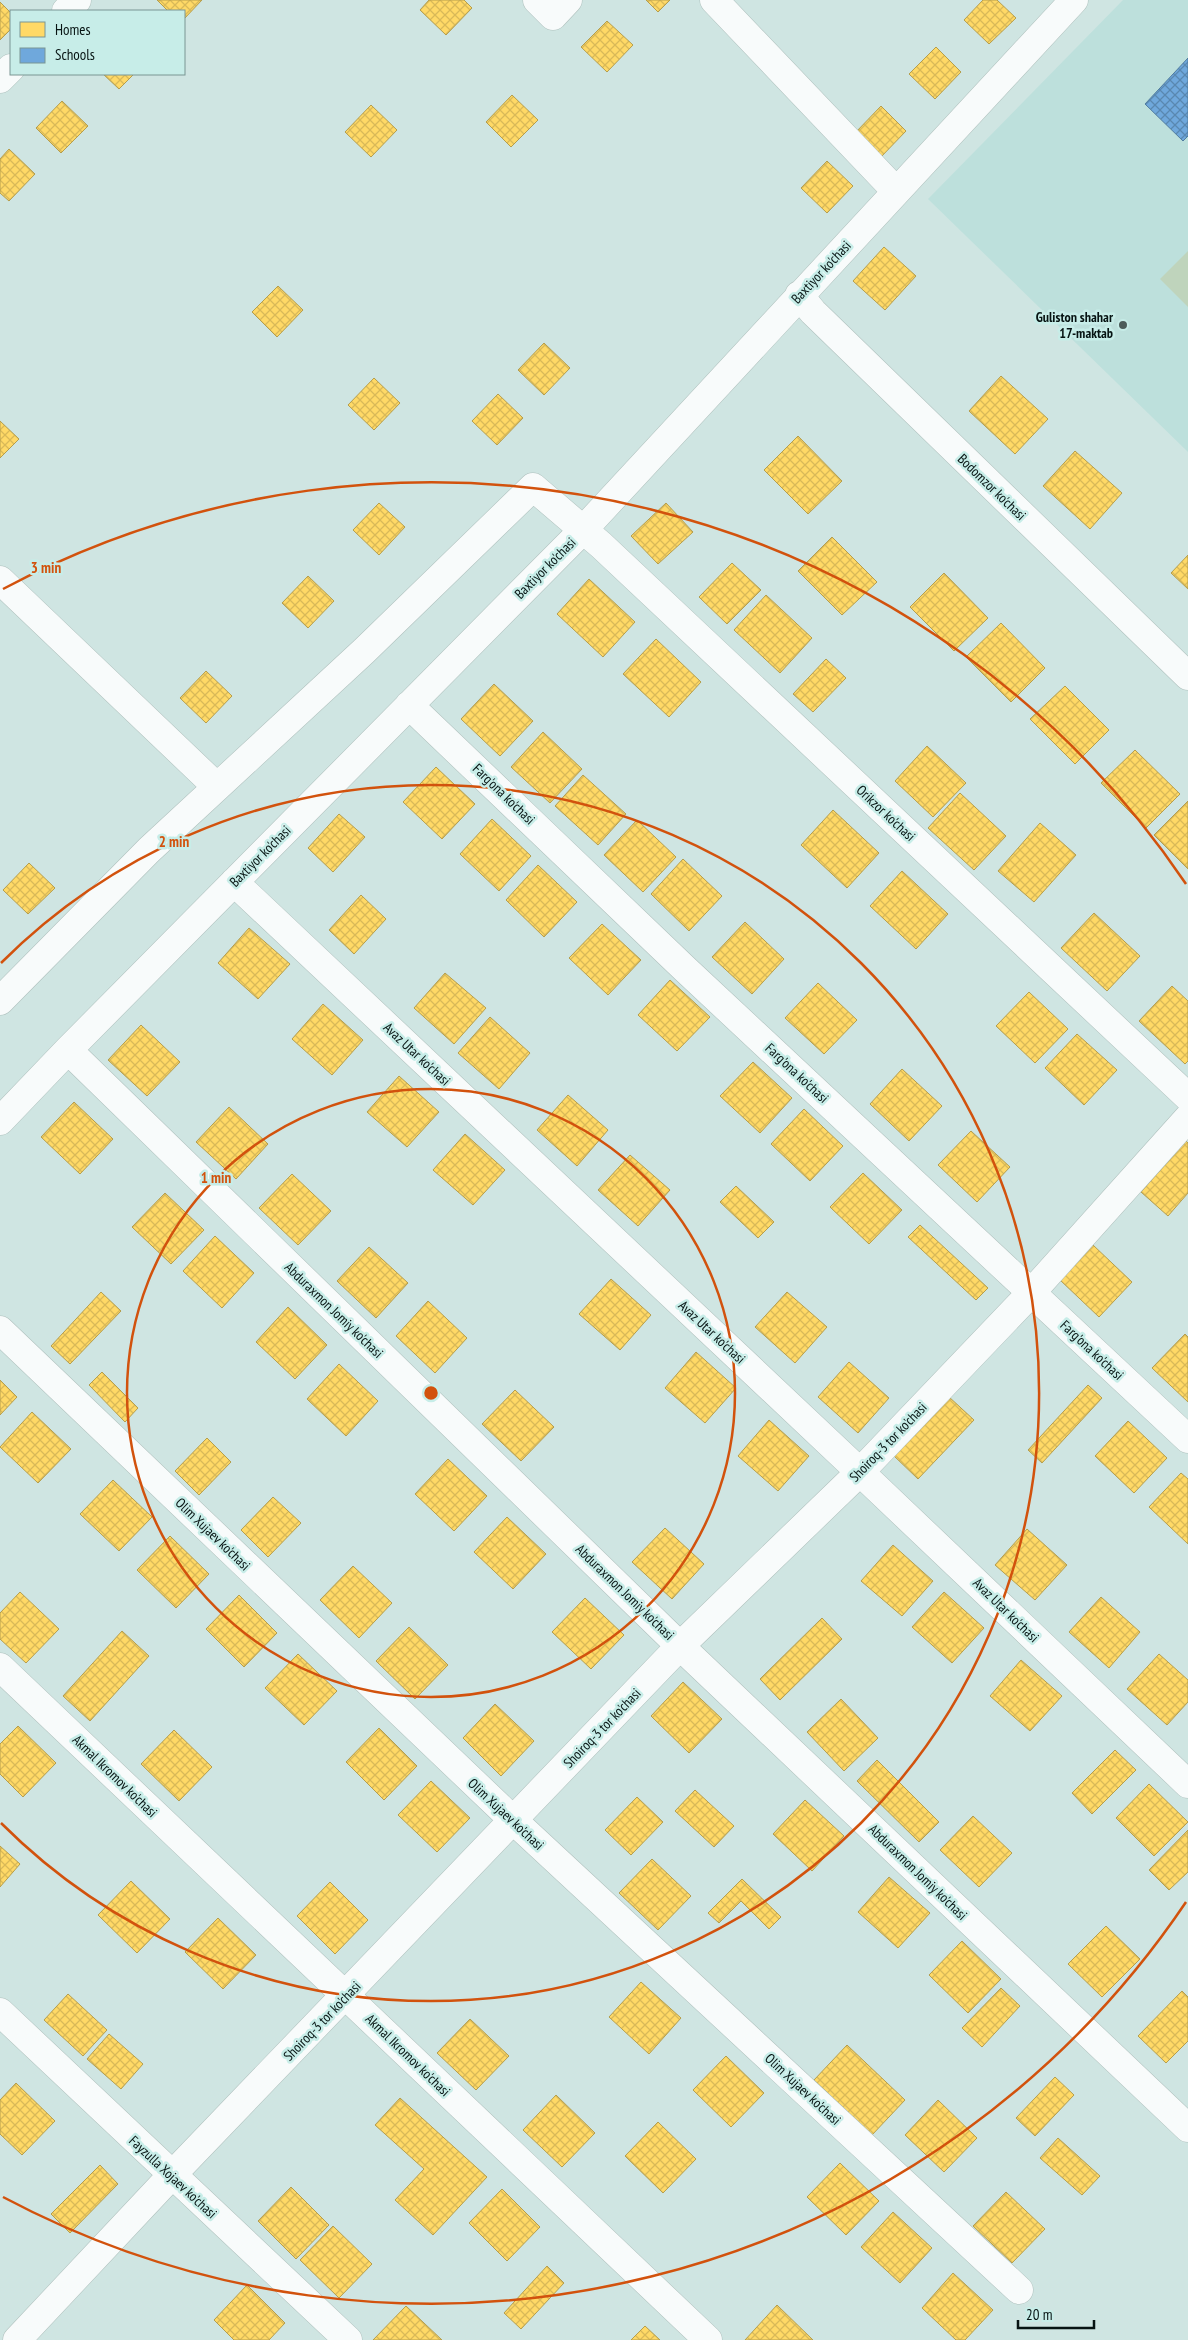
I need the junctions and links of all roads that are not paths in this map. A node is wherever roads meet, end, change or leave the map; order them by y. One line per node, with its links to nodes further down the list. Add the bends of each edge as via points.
1 (77, 0): 6 (street)
2 (537, 0): 3 (street, via 553,16)
3 (568, 0)
4 (714, 0): 9 (street)
5 (1074, 0): 9 (street, Baxtiyor ko'chasi)
6 (67, 10)
7 (10, 69): 8 (street)
8 (0, 79)
9 (896, 191): 10 (street, Baxtiyor ko'chasi)
10 (799, 295): 11 (street, Baxtiyor ko'chasi); 13 (street, Bodomzor ko'chasi)
11 (583, 530): 14 (street, Baxtiyor ko'chasi); 15 (street, Orikzor ko'chasi, via 533,487 364,651); 19 (street, Orikzor ko'chasi)
12 (0, 580): 15 (street)
13 (1186, 670)
14 (408, 704): 16 (street, Baxtiyor ko'chasi); 22 (street, Farg'ona ko'chasi)
15 (217, 787): 17 (street)
16 (234, 882): 18 (street, Baxtiyor ko'chasi); 25 (street, Avaz Utar ko'chasi)
17 (0, 1001)
18 (68, 1050): 21 (street, Baxtiyor ko'chasi); 26 (street, Abduraxmon Jomiy ko'chasi)
19 (1188, 1097)
20 (1188, 1118): 22 (street, Shoiroq-3 tor ko'chasi)
21 (0, 1121)
22 (1031, 1293): 24 (street, Farg'ona ko'chasi); 25 (street, Shoiroq-3 tor ko'chasi)
23 (0, 1330): 29 (street, Olim Xujaev ko'chasi)
24 (1188, 1439)
25 (860, 1472): 26 (street, Shoiroq-3 tor ko'chasi); 28 (street, Avaz Utar ko'chasi)
26 (680, 1646): 29 (street, Shoiroq-3 tor ko'chasi); 32 (street, Abduraxmon Jomiy ko'chasi)
27 (0, 1667): 30 (street, Akmal Ikromov ko'chasi)
28 (1188, 1784)
29 (513, 1820): 30 (street, Shoiroq-3 tor ko'chasi); 34 (street, Olim Xujaev ko'chasi)
30 (346, 1996): 33 (street, Shoiroq-3 tor ko'chasi); 37 (street, Akmal Ikromov ko'chasi)
31 (0, 2012): 33 (street, Fayzulla Xojaev ko'chasi)
32 (1188, 2128)
33 (171, 2176): 35 (street, Shoiroq-3 tor ko'chasi); 36 (street, Fayzulla Xojaev ko'chasi)
34 (1019, 2290)
35 (17, 2340)
36 (348, 2340)
37 (708, 2340)

